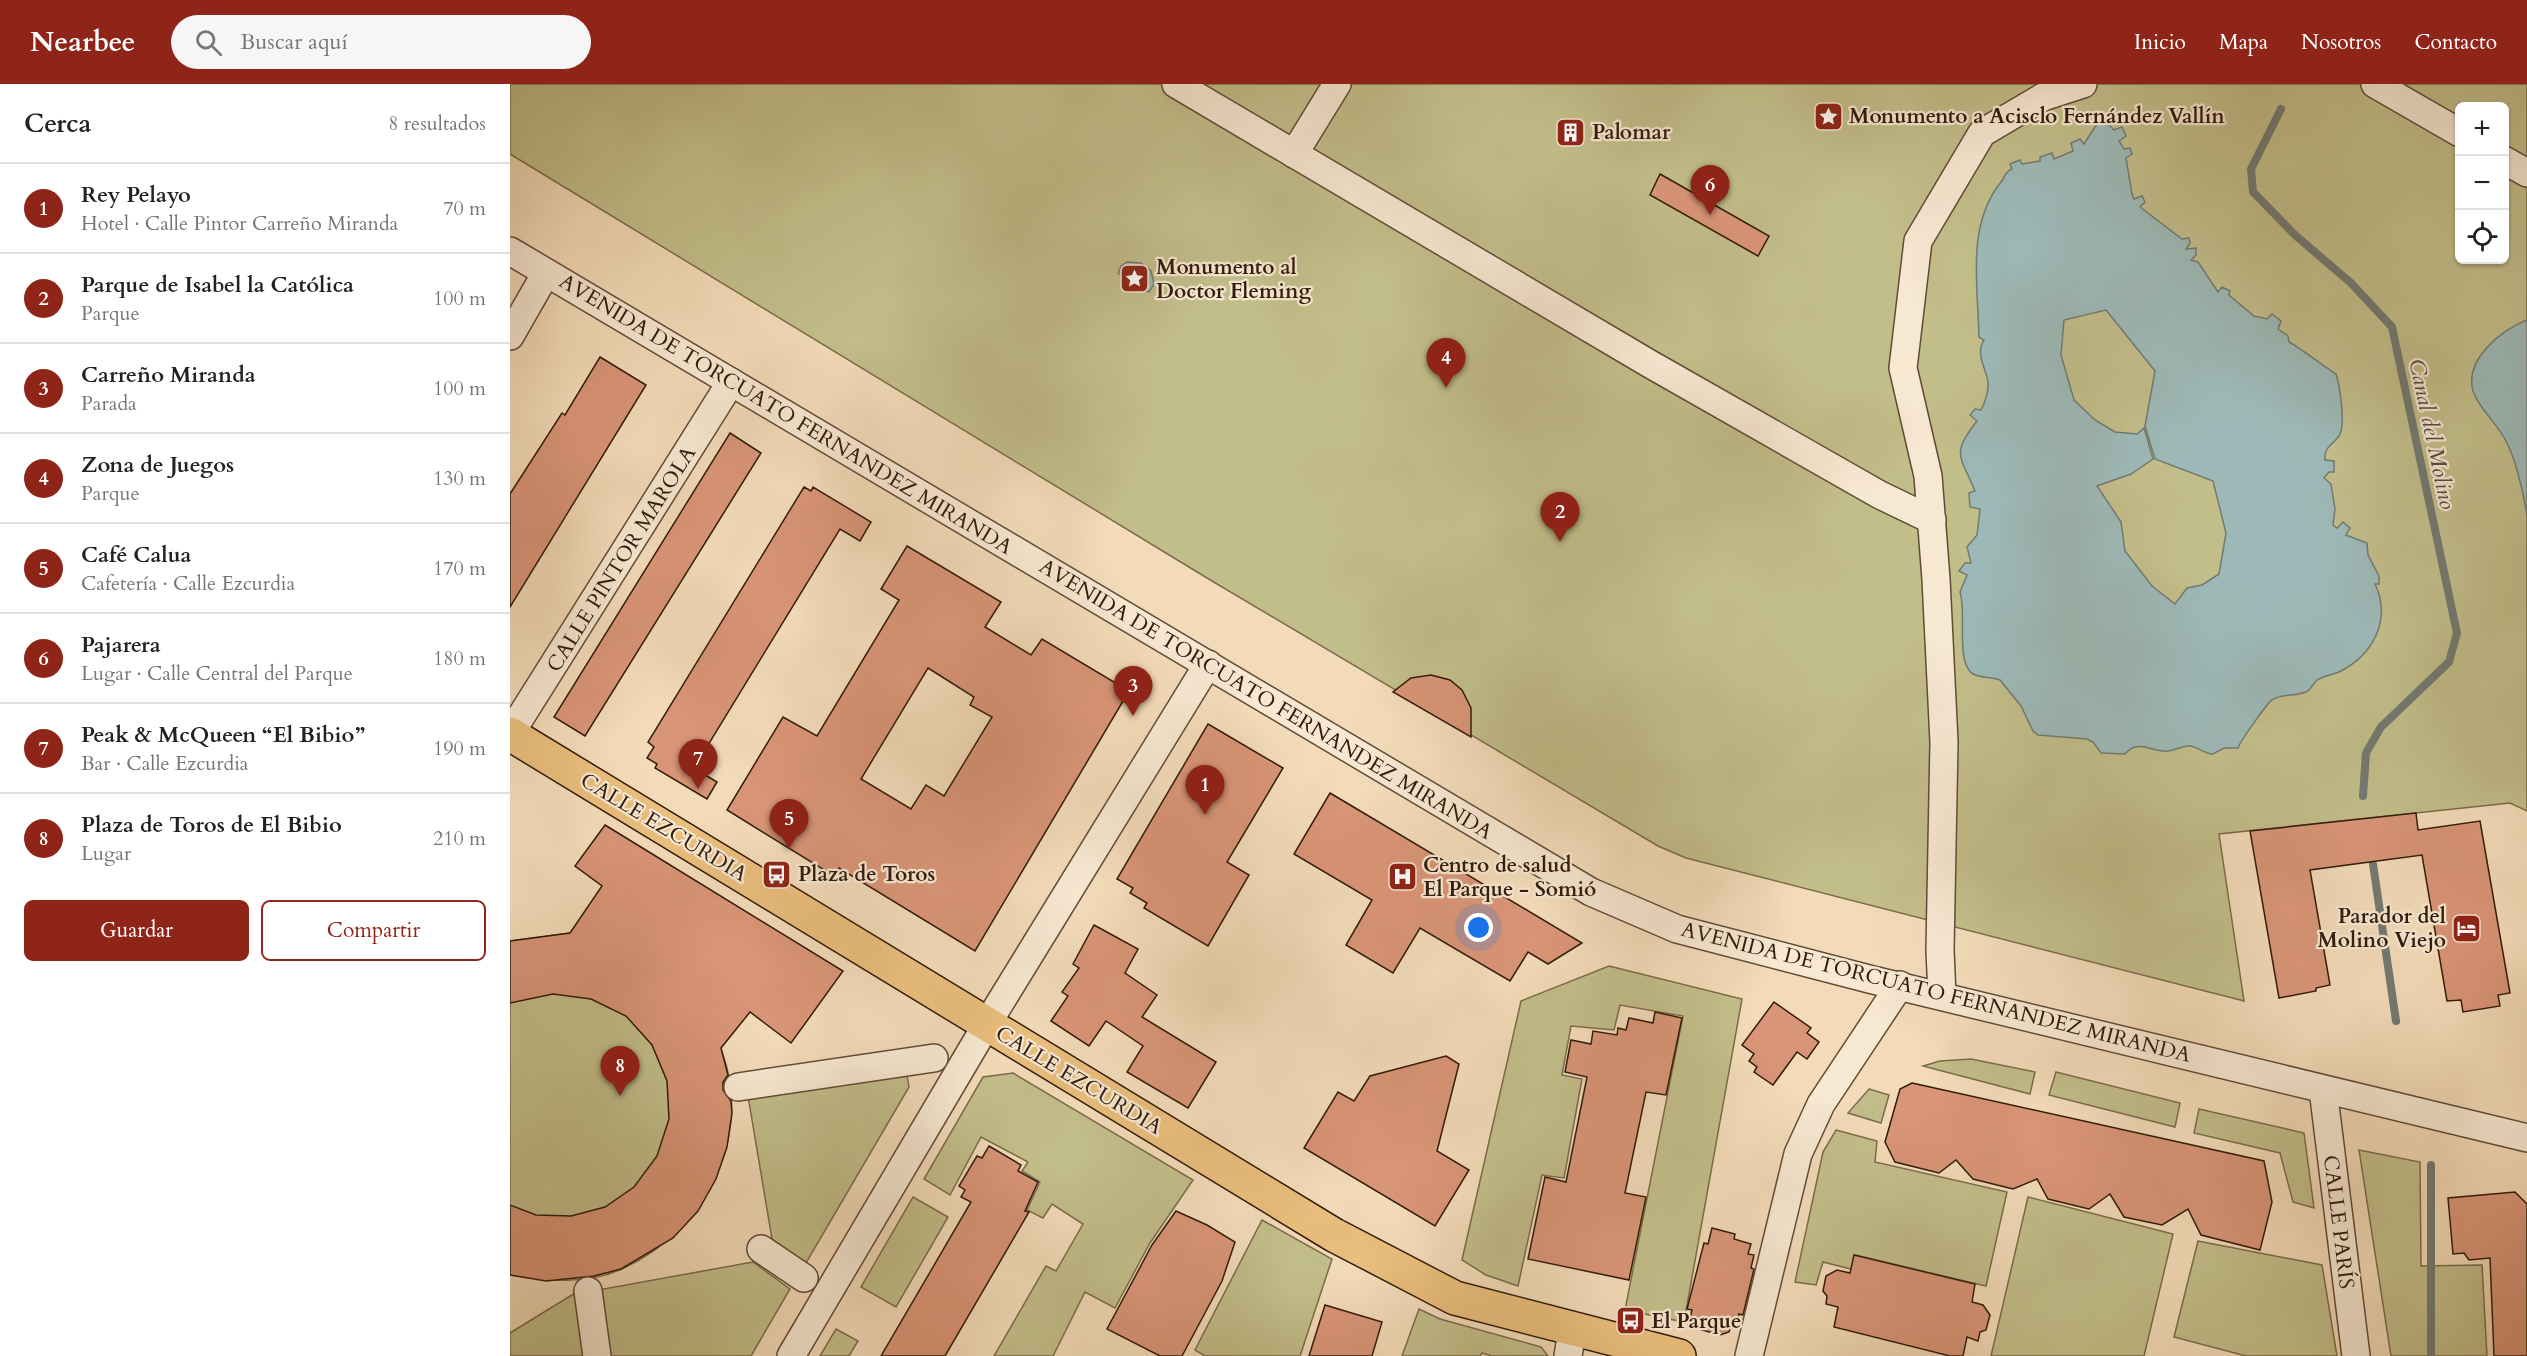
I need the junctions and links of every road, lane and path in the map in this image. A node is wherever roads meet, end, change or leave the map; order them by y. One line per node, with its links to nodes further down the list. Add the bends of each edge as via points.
1 (1176, 84): 6 (street)
2 (1337, 84): 6 (street)
3 (2083, 84): 13 (street, via 2043,97 1982,134 1918,241 1903,368 1928,476)
4 (2375, 84): 5 (street)
5 (2455, 130)
6 (1293, 154): 13 (street, via 1650,364 1880,495)
7 (2509, 162): 8 (street)
8 (2527, 173)
9 (510, 251): 10 (street, AVENIDA DE TORCUATO FERNANDEZ MIRANDA)
10 (546, 273): 11 (street); 12 (street, AVENIDA DE TORCUATO FERNANDEZ MIRANDA)
11 (510, 336)
12 (731, 382): 14 (street, AVENIDA DE TORCUATO FERNANDEZ MIRANDA); 15 (street, CALLE PINTOR MAROLA)
13 (1932, 520): 17 (street, via 1944,742)
14 (1208, 664): 16 (street, AVENIDA DE TORCUATO FERNANDEZ MIRANDA, via 1591,892 1677,929); 18 (street)
15 (510, 734): 18 (main road, CALLE EZCURDIA)
16 (1900, 985): 17 (street, AVENIDA DE TORCUATO FERNANDEZ MIRANDA); 30 (street, via 1821,1104 1798,1154)
17 (1942, 996): 21 (street, AVENIDA DE TORCUATO FERNANDEZ MIRANDA)
18 (987, 1024): 26 (main road, CALLE EZCURDIA, via 1334,1235 1455,1298); 28 (street)
19 (934, 1058): 20 (street)
20 (738, 1087)
21 (2323, 1089): 22 (street, AVENIDA DE TORCUATO FERNANDEZ MIRANDA); 31 (street, CALLE PARÍS)
22 (2527, 1138)
23 (761, 1249): 24 (street)
24 (804, 1278)
25 (588, 1291): 27 (street)
26 (1570, 1343): 29 (main road, CALLE EZCURDIA)
27 (597, 1356)
28 (791, 1356)
29 (1679, 1356)
30 (1749, 1356)
31 (2356, 1356)

